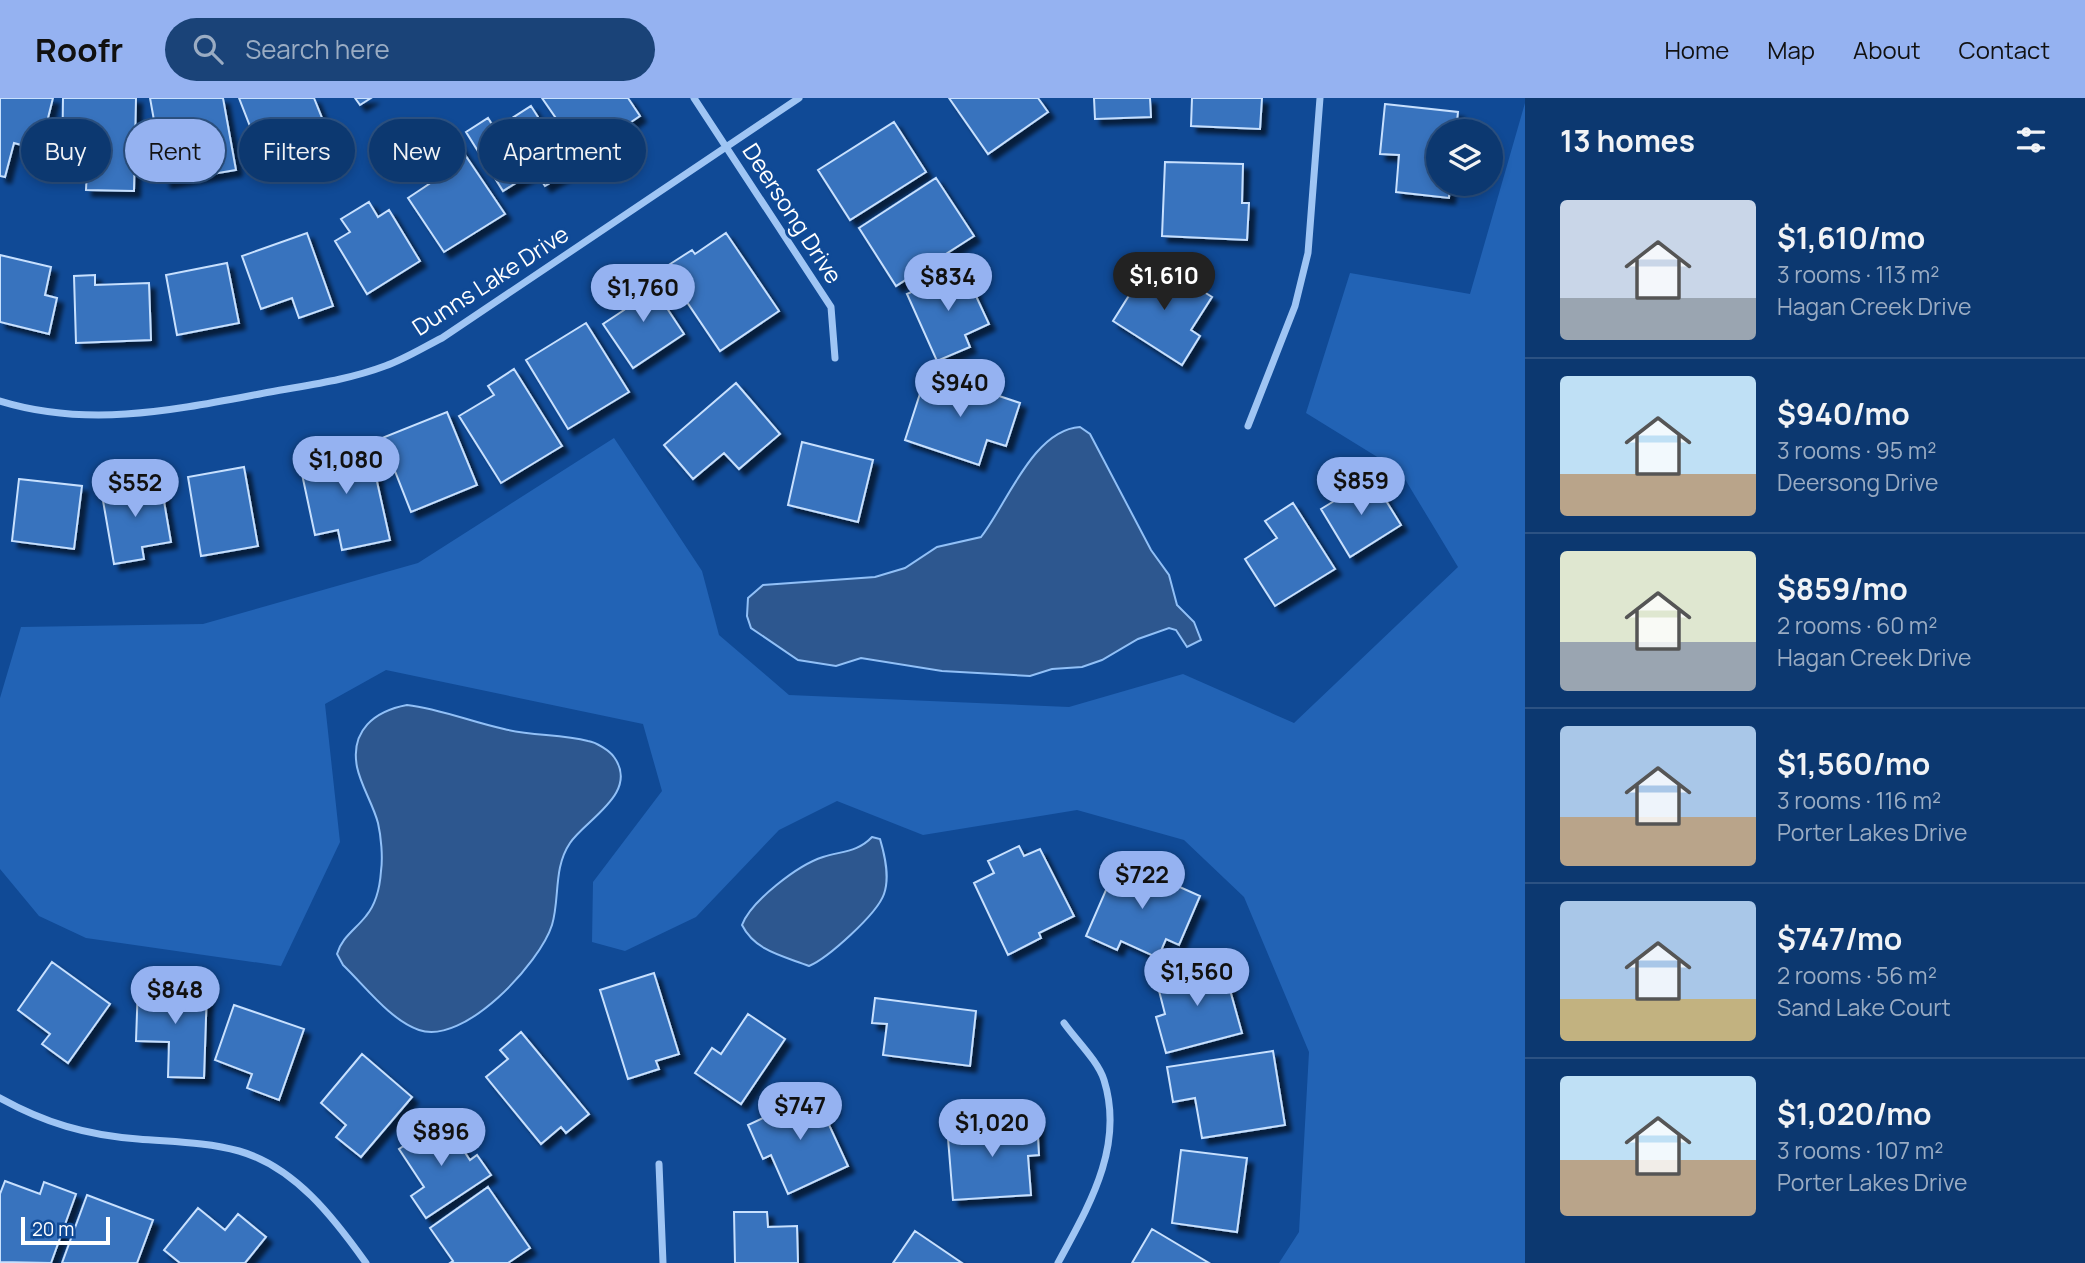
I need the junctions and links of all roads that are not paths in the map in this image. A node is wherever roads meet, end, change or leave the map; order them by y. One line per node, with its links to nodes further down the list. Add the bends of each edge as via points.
1 (694, 98): 4 (street, Deersong Drive)
2 (799, 98): 4 (street, Dunns Lake Drive)
3 (1320, 98): 7 (street, via 1308,253 1295,306)
4 (726, 146): 5 (street, Deersong Drive, via 831,307); 6 (street, Dunns Lake Drive, via 443,338 385,366 178,409 107,417 59,415)
5 (835, 358)
6 (0, 401)
7 (1248, 426)
8 (1064, 1023): 13 (street, via 1104,1078 1109,1151 1097,1190)
9 (0, 1098): 11 (street, via 36,1118 81,1131 193,1142 241,1152 285,1174 322,1206)
10 (659, 1164): 12 (street)
11 (366, 1263)
12 (663, 1263)
13 (1058, 1263)

